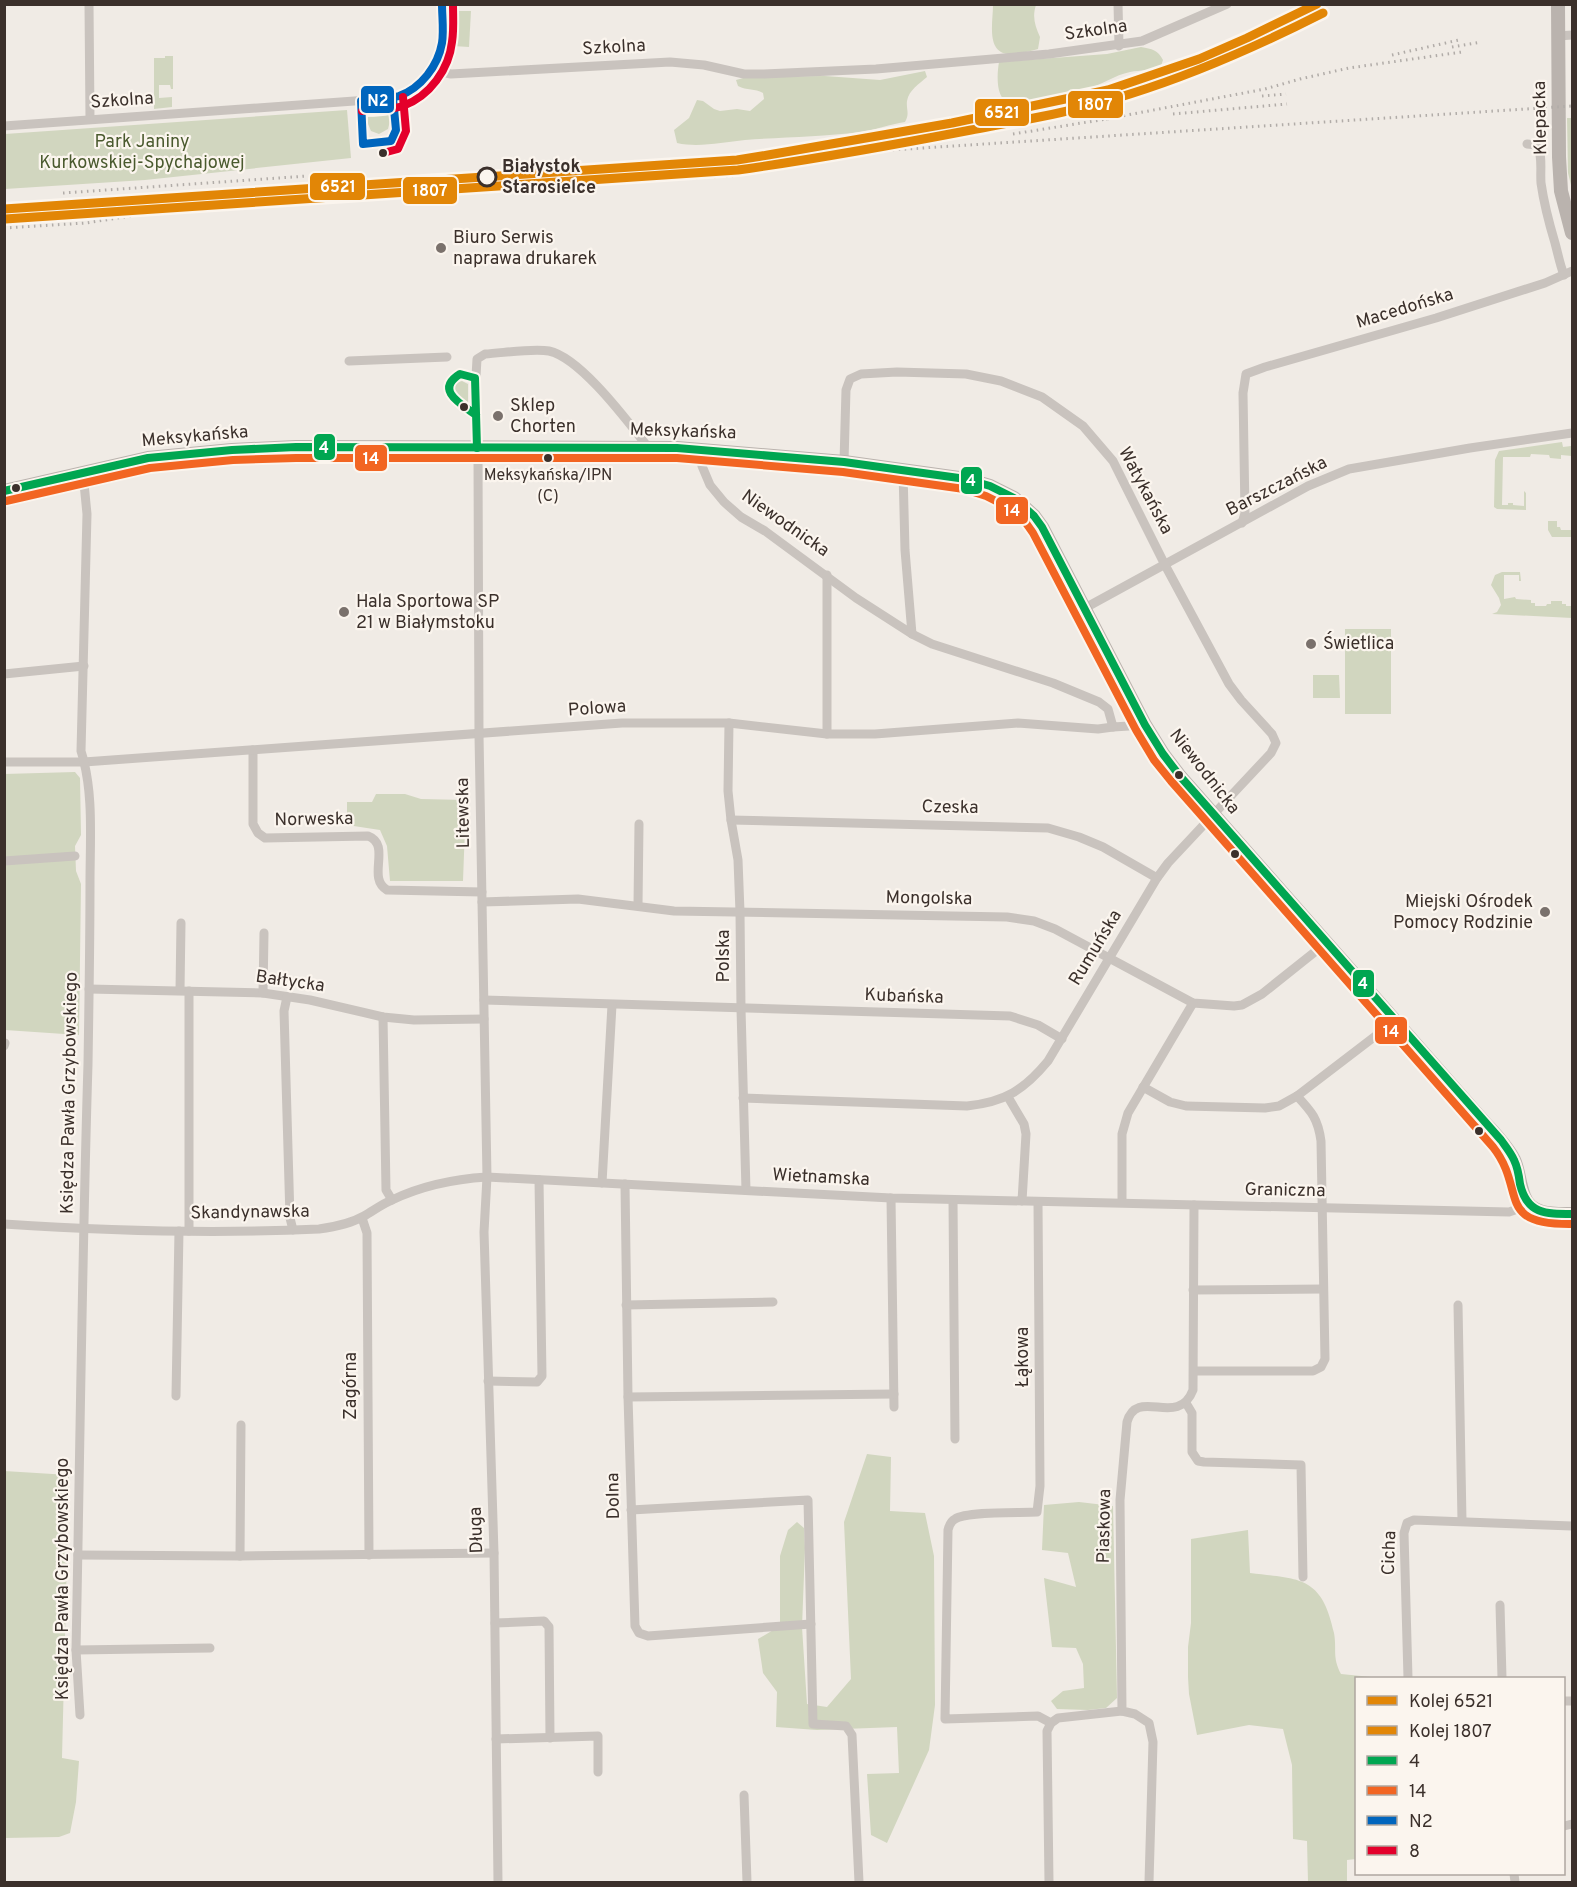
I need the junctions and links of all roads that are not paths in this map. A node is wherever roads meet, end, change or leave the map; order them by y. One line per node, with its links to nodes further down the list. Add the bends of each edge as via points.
1 (89, 4): 10 (street)
2 (442, 4): 9 (street, via 441,48)
3 (1118, 4): 8 (street)
4 (1227, 4): 8 (street, Szkolna, via 1142,41)
5 (1558, 4): 7 (street, Klepacka)
6 (1572, 35): 7 (street)
7 (1558, 36): 13 (street, Klepacka, via 1560,173)
8 (1119, 46): 9 (street, Szkolna, via 886,69 764,74 670,62 451,74)
9 (431, 70): 10 (street, Szkolna, via 402,96 382,99)
10 (90, 120): 11 (street, Szkolna)
11 (4, 126)
12 (1527, 144): 14 (street, via 1537,145 1540,150 1546,214 1559,264)
13 (1572, 232)
14 (1568, 273): 25 (street, Macedońska, via 1436,318 1246,374)
15 (447, 357): 16 (street)
16 (349, 361)
17 (1572, 433): 25 (street, Barszczańska, via 1349,469 1308,486)
18 (648, 447): 19 (street, Meksykańska); 19 (street, Litewska, via 588,377 560,354 543,350 481,355 475,378); 20 (street, Meksykańska)
19 (477, 448): 23 (street, Meksykańska, via 232,450 148,458); 36 (street, Litewska)
20 (699, 449): 21 (street, Meksykańska); 27 (street, Niewodnicka, via 710,485 724,502)
21 (844, 462): 22 (street, Meksykańska); 26 (street, Watykańska, via 846,390 850,379 861,374 897,372 966,374 1001,381 1042,397 1083,426 1098,442 1113,460)
22 (903, 471): 28 (street, Meksykańska, via 978,482 1014,498 1042,527); 29 (street)
23 (83, 473): 24 (street, Meksykańska); 30 (street, Księdza Pawła Grzybowskiego, via 87,514)
24 (4, 491)
25 (1242, 523): 26 (street, Barszczańska)
26 (1165, 565): 28 (street, Barszczańska); 40 (street, Watykańska, via 1229,684 1276,743)
27 (827, 575): 29 (street, Niewodnicka); 35 (street)
28 (1085, 608): 33 (street, Meksykańska)
29 (912, 634): 34 (street, Niewodnicka, via 1100,702 1108,709)
30 (84, 666): 31 (street); 39 (street, Księdza Pawła Grzybowskiego)
31 (4, 674)
32 (729, 723): 35 (street, Polowa); 36 (street, Polowa, via 622,723); 41 (street, Polska)
33 (1145, 725): 34 (street, Niewodnicka); 40 (street, Niewodnicka, via 1162,754)
34 (1113, 727): 35 (street, Polowa, via 1018,723)
35 (827, 734)
36 (479, 735): 37 (street, Polowa); 46 (street, Litewska)
37 (253, 750): 39 (street, Polowa); 46 (street, Norweska, via 253,824 265,838 368,836 379,844 378,880 387,890)
38 (4, 762): 39 (street, Polowa)
39 (84, 762): 53 (street, Księdza Pawła Grzybowskiego, via 90,813)
40 (1213, 815): 45 (street, Rumuńska); 51 (street, Niewodnicka)
41 (731, 820): 45 (street, Czeska, via 1048,828 1103,847); 48 (street, Polska, via 738,860)
42 (639, 824): 47 (street)
43 (75, 856): 44 (street)
44 (4, 861)
45 (1157, 878): 52 (street, Rumuńska)
46 (482, 897): 47 (street, Mongolska); 57 (street, Litewska)
47 (638, 905): 48 (street, Mongolska)
48 (740, 912): 52 (street, Mongolska, via 1007,917 1055,929); 60 (street, Polska)
49 (181, 923): 54 (street)
50 (264, 933): 55 (street)
51 (1326, 943): 58 (street, via 1252,1001 1234,1006); 63 (street, Niewodnicka)
52 (1108, 959): 58 (street, Mongolska); 64 (street, Rumuńska)
53 (90, 989): 54 (street, Bałtycka); 86 (street, Księdza Pawła Grzybowskiego)
54 (185, 991): 55 (street, Bałtycka); 88 (street)
55 (263, 993): 56 (street, Bałtycka)
56 (286, 997): 61 (street, Bałtycka); 87 (street)
57 (484, 1000): 59 (street, Kubańska); 62 (street, Litewska)
58 (1192, 1003): 65 (street)
59 (612, 1005): 60 (street, Kubańska); 71 (street)
60 (741, 1009): 64 (street, Kubańska, via 1010,1016 1038,1025); 68 (street, Polska)
61 (383, 1017): 62 (street, Bałtycka); 75 (street, via 386,1190)
62 (484, 1019): 69 (street, Litewska)
63 (1395, 1021): 66 (street); 81 (street, Niewodnicka, via 1509,1153)
64 (1062, 1039): 67 (street, Rumuńska, via 1036,1075)
65 (1143, 1087): 66 (street, via 1186,1106 1264,1108 1279,1106); 79 (street, via 1128,1113 1122,1134)
66 (1297, 1096): 82 (street, via 1318,1124)
67 (1008, 1097): 68 (street, Rumuńska, via 967,1106); 77 (street, via 1026,1134)
68 (743, 1098): 73 (street, Polska)
69 (487, 1177): 70 (street, Wietnamska); 75 (street, Skandynawska, via 460,1179); 95 (street, Długa, via 484,1232)
70 (539, 1180): 71 (street, Wietnamska); 95 (street, via 542,1376 537,1382)
71 (602, 1183): 72 (street, Wietnamska)
72 (625, 1184): 73 (street, Wietnamska); 92 (street, Dolna)
73 (746, 1190): 74 (street, Wietnamska)
74 (891, 1198): 76 (street, Wietnamska); 96 (street)
75 (392, 1200): 84 (street, Skandynawska)
76 (953, 1200): 77 (street, Wietnamska); 102 (street)
77 (1022, 1202): 78 (street, Wietnamska)
78 (1038, 1202): 79 (street, Graniczna); 120 (street, Łąkowa, via 1040,1486 1036,1512 968,1515 951,1522 945,1719 1038,1716)
79 (1122, 1202): 80 (street, Graniczna)
80 (1194, 1205): 82 (street, Graniczna); 90 (street)
81 (1530, 1205): 82 (street, Graniczna, via 1509,1212); 83 (street, via 1546,1213)
82 (1322, 1208): 89 (street)
83 (1572, 1214)
84 (362, 1218): 87 (street, Skandynawska, via 338,1226); 108 (street, Zagórna, via 367,1233)
85 (4, 1224): 86 (street, Skandynawska)
86 (83, 1229): 88 (street, Skandynawska); 107 (street, Księdza Pawła Grzybowskiego)
87 (293, 1230): 88 (street, Skandynawska)
88 (184, 1231): 97 (street)
89 (1323, 1288): 90 (street); 94 (street, via 1322,1367 1313,1371)
90 (1193, 1290): 94 (street)
91 (773, 1302): 92 (street)
92 (626, 1305): 98 (street, Dolna)
93 (1458, 1305): 104 (street)
94 (1194, 1371): 99 (street, via 1193,1390)
95 (489, 1381): 106 (street, Długa)
96 (894, 1394): 98 (street); 100 (street)
97 (176, 1396)
98 (628, 1397): 103 (street, Dolna)
99 (1186, 1403): 110 (street, via 1192,1413 1192,1452 1198,1461 1301,1465); 118 (street, Piaskowa, via 1134,1409 1127,1422 1120,1500)
100 (894, 1407)
101 (241, 1425): 109 (street)
102 (955, 1439)
103 (631, 1510): 113 (street, Dolna, via 634,1626 639,1633 648,1636); 113 (street, via 808,1500)
104 (1462, 1521): 105 (street, Cicha); 116 (street, Cicha, via 1407,1523 1404,1533)
105 (1572, 1526)
106 (494, 1553): 108 (street); 112 (street, Długa)
107 (78, 1555): 109 (street); 115 (street, Księdza Pawła Grzybowskiego)
108 (369, 1555): 109 (street)
109 (240, 1556)
110 (1304, 1577)
111 (1500, 1605): 117 (street)
112 (495, 1623): 121 (street, via 544,1621 549,1627); 122 (street, Długa)
113 (811, 1624): 127 (street, via 813,1724 846,1726 852,1735)
114 (210, 1648): 115 (street)
115 (76, 1650): 119 (street, Księdza Pawła Grzybowskiego)
116 (1408, 1677)
117 (1502, 1677)
118 (1122, 1711): 120 (street, via 1058,1718); 129 (street, via 1149,1723 1153,1742)
119 (80, 1715)
120 (1051, 1723): 128 (street, via 1047,1731)
121 (550, 1738): 122 (street); 123 (street, via 598,1736)
122 (496, 1739): 125 (street, Długa)
123 (598, 1772)
124 (744, 1795): 126 (street)
125 (498, 1882)
126 (747, 1882)
127 (859, 1882)
128 (1049, 1882)
129 (1149, 1882)

